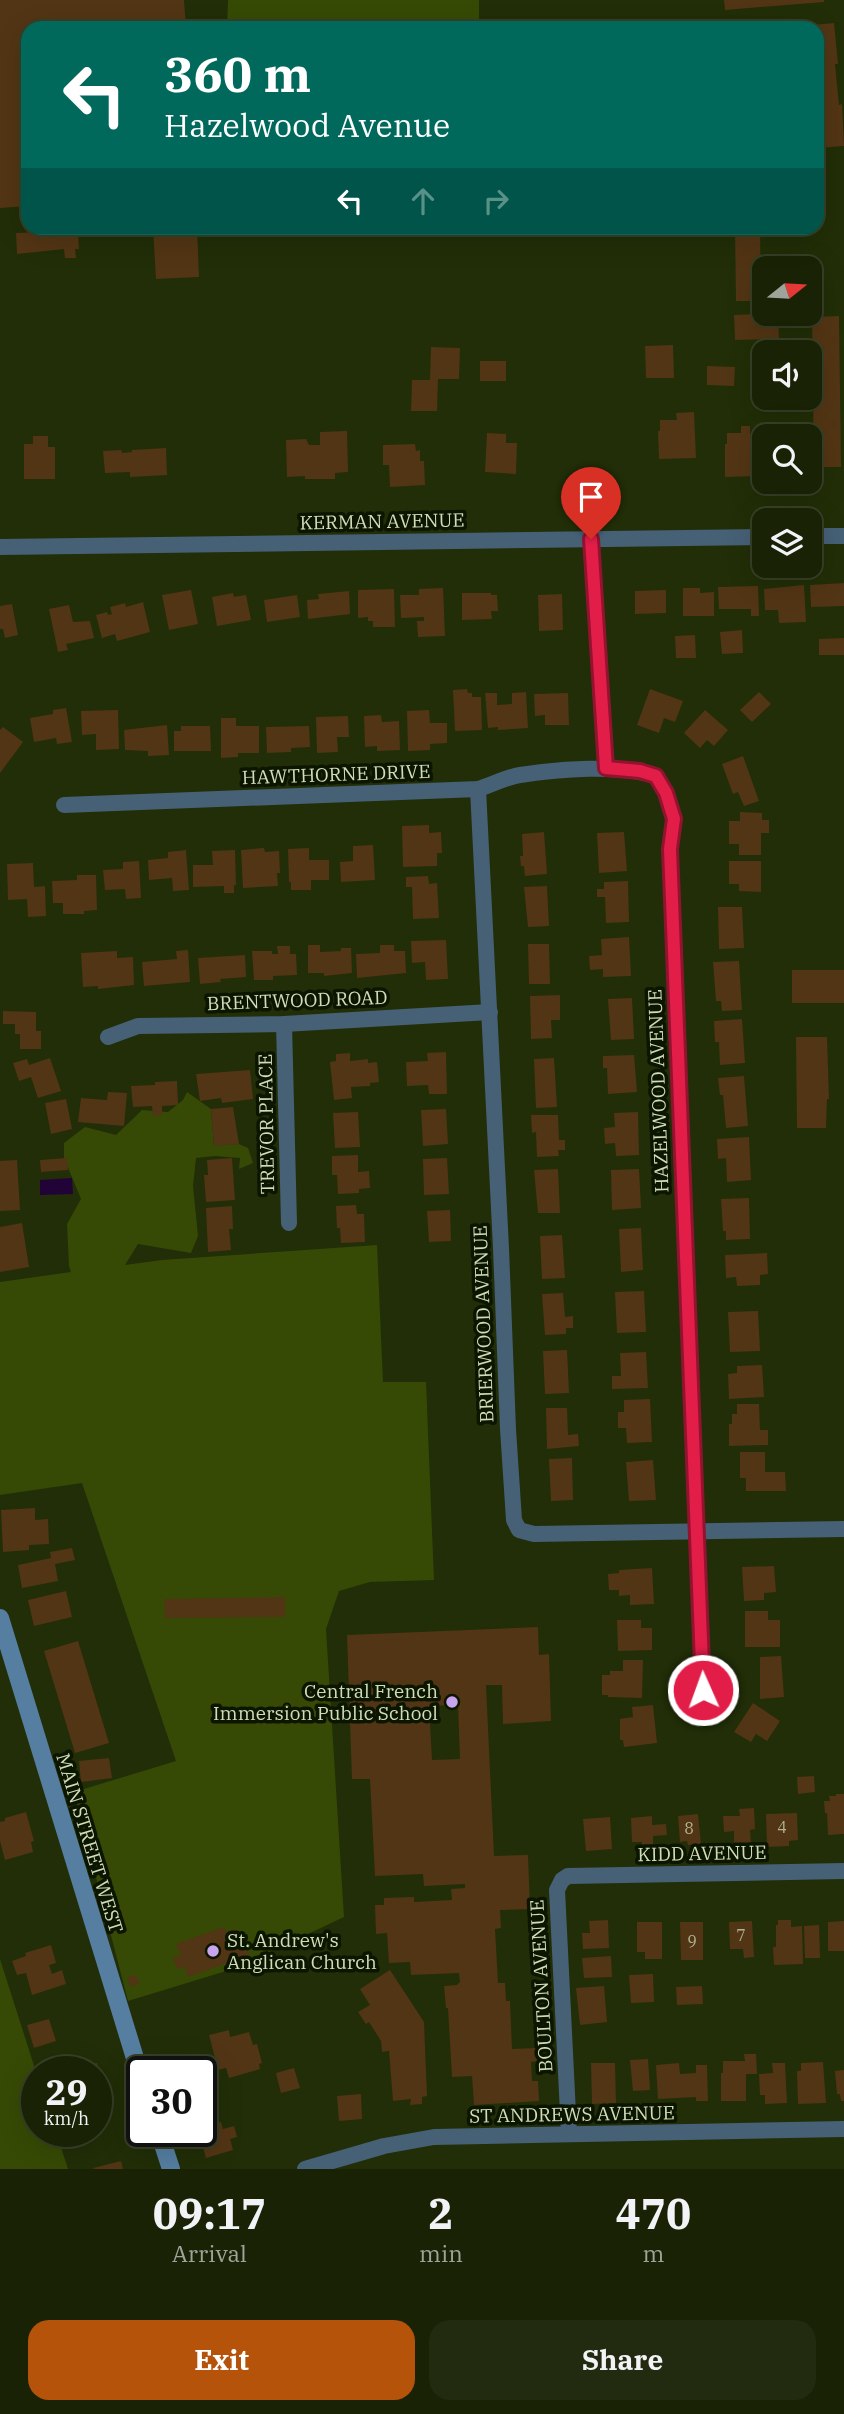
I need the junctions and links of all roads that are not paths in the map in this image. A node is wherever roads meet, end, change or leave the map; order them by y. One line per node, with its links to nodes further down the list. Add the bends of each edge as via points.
1 (822, 536): 2 (street)
2 (844, 536)
3 (752, 537): 4 (street, KERMAN AVENUE)
4 (591, 539): 5 (street, KERMAN AVENUE); 6 (street)
5 (0, 547)
6 (606, 768): 7 (street, HAWTHORNE DRIVE, via 517,775); 14 (street, HAZELWOOD AVENUE, via 656,776 674,819 670,849)
7 (478, 789): 8 (street, HAWTHORNE DRIVE); 9 (street, BRIERWOOD AVENUE)
8 (64, 805)
9 (490, 1012): 10 (street, BRENTWOOD ROAD); 14 (street, BRIERWOOD AVENUE, via 514,1520 519,1530 534,1534)
10 (284, 1024): 11 (street, BRENTWOOD ROAD, via 138,1026); 12 (street, TREVOR PLACE)
11 (108, 1037)
12 (289, 1223)
13 (844, 1529): 14 (street, BRIERWOOD AVENUE)
14 (696, 1530): 16 (street, HAZELWOOD AVENUE)
15 (0, 1618): 19 (main road, MAIN STREET WEST)
16 (703, 1690)
17 (844, 1871): 18 (street, KIDD AVENUE, via 568,1876)
18 (562, 1880): 21 (street, BOULTON AVENUE, via 557,1890)
19 (134, 2056)
20 (844, 2129): 21 (street, ST ANDREWS AVENUE)
21 (569, 2134): 24 (street, ST ANDREWS AVENUE, via 434,2137)
22 (164, 2147): 23 (main road)
23 (171, 2169)
24 (305, 2169)

